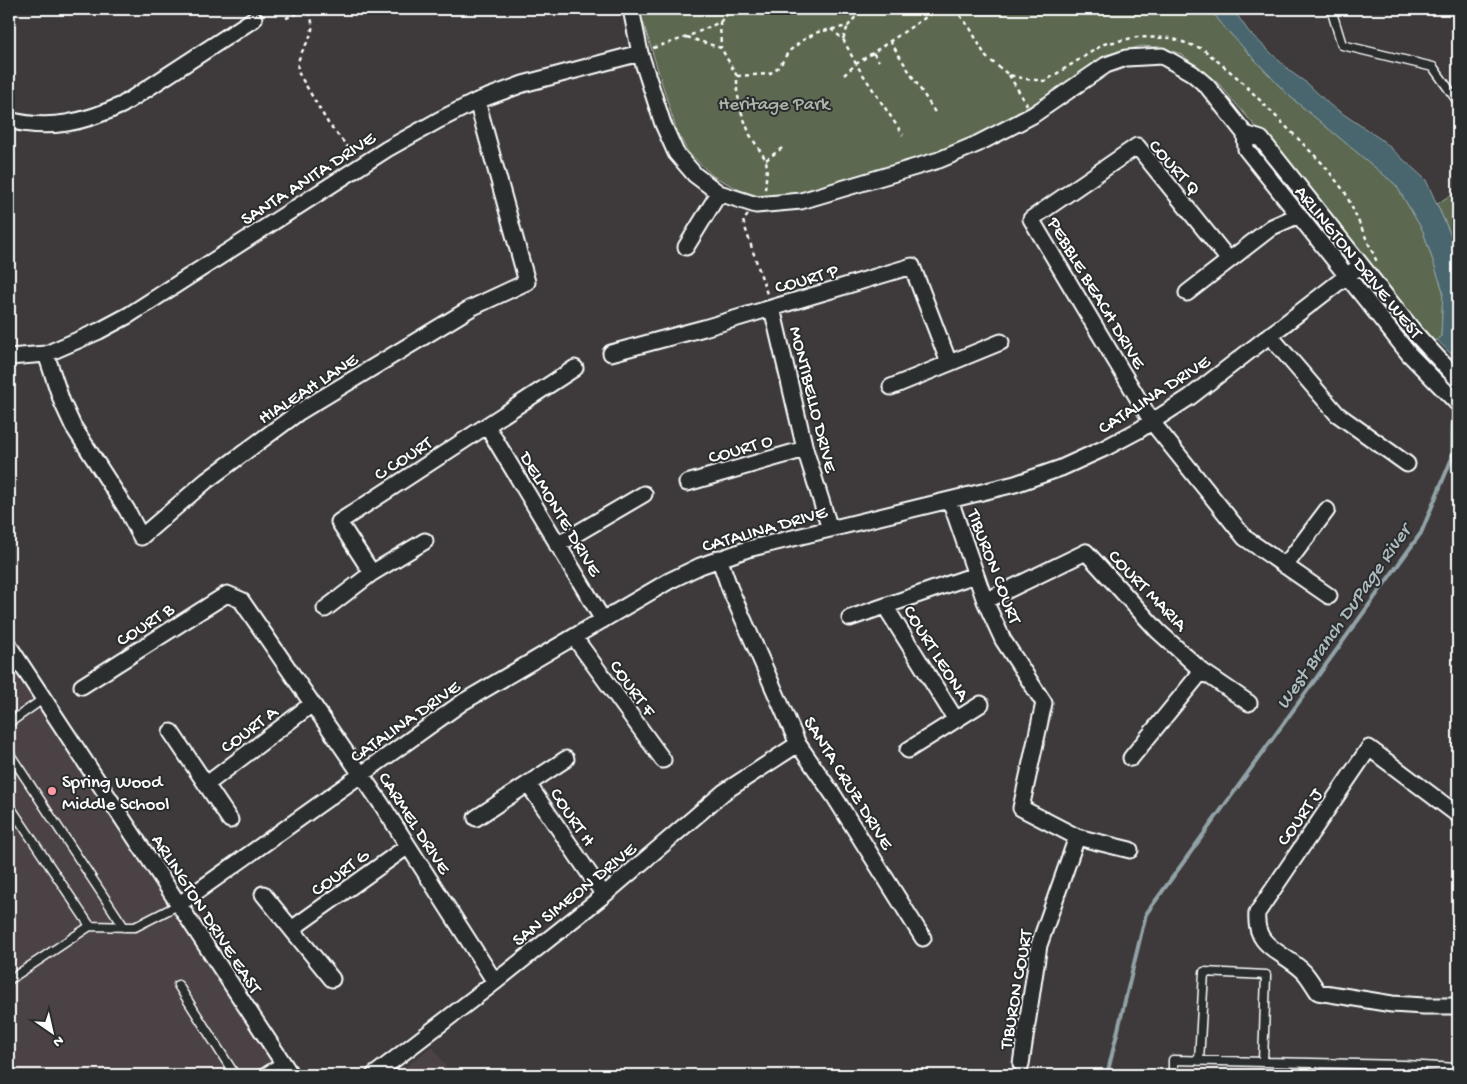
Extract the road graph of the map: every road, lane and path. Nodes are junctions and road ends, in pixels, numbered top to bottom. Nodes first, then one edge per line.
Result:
1 (310, 9) edge
2 (631, 9) edge
3 (732, 9) edge
4 (862, 9) edge
5 (938, 9) edge
6 (956, 9) edge
7 (1331, 9) edge
8 (302, 10) edge
9 (308, 12) junction
10 (286, 18) dead end
11 (254, 19) dead end
12 (720, 22) junction
13 (848, 26) junction
14 (831, 29) junction
15 (687, 37) junction
16 (844, 39) junction
17 (890, 41) junction
18 (721, 48) junction
19 (640, 53) junction
20 (873, 53) junction
21 (879, 61) dead end
22 (856, 64) junction
23 (844, 75) dead end
24 (1009, 75) junction
25 (737, 76) junction
26 (477, 101) junction
27 (1458, 102) edge
28 (936, 114) dead end
29 (1033, 115) junction
30 (9, 120) edge
31 (1245, 134) junction
32 (903, 135) dead end
33 (782, 148) dead end
34 (766, 160) junction
35 (362, 165) junction
36 (719, 193) junction
37 (756, 205) junction
38 (1299, 215) junction
39 (1031, 219) joint
40 (686, 247) dead end
41 (1229, 260) junction
42 (1378, 263) dead end
43 (1361, 265) junction
44 (1348, 276) junction
45 (1188, 293) dead end
46 (772, 308) junction
47 (1270, 336) junction
48 (1001, 342) dead end
49 (611, 353) dead end
50 (46, 354) junction
51 (9, 356) edge
52 (949, 364) junction
53 (575, 368) dead end
54 (1458, 380) edge
55 (891, 388) dead end
56 (1458, 404) edge
57 (1152, 422) junction
58 (487, 426) junction
59 (805, 450) junction
60 (1407, 464) dead end
61 (687, 483) dead end
62 (644, 494) dead end
63 (950, 500) junction
64 (1327, 510) dead end
65 (830, 529) junction
66 (425, 541) dead end
67 (557, 545) junction
68 (719, 558) junction
69 (1285, 566) junction
70 (372, 573) junction
71 (975, 575) junction
72 (227, 594) joint
73 (1330, 596) dead end
74 (985, 601) junction
75 (885, 606) junction
76 (325, 609) dead end
77 (850, 618) dead end
78 (602, 620) junction
79 (574, 637) junction
80 (9, 646) edge
81 (1202, 671) junction
82 (82, 686) dead end
83 (43, 699) junction
84 (1249, 703) dead end
85 (312, 704) junction
86 (981, 704) dead end
87 (956, 720) junction
88 (9, 723) edge
89 (171, 732) dead end
90 (798, 744) junction
91 (908, 750) dead end
92 (9, 753) edge
93 (1131, 758) dead end
94 (566, 759) dead end
95 (663, 760) dead end
96 (360, 774) junction
97 (207, 784) junction
98 (528, 784) junction
99 (9, 805) edge
100 (1458, 815) edge
101 (476, 818) dead end
102 (230, 820) dead end
103 (1077, 837) junction
104 (408, 846) junction
105 (1130, 850) dead end
106 (263, 894) dead end
107 (604, 895) junction
108 (178, 905) junction
109 (90, 926) junction
110 (124, 927) junction
111 (293, 928) junction
112 (924, 938) dead end
113 (332, 979) dead end
114 (9, 980) edge
115 (495, 982) junction
116 (178, 985) dead end
117 (1458, 1006) edge
118 (282, 1061) junction
119 (1199, 1061) junction
120 (1263, 1062) junction
121 (1021, 1064) dead end
122 (1458, 1068) edge
123 (236, 1075) edge
124 (260, 1075) edge
125 (291, 1075) edge
126 (374, 1075) edge
127 (1173, 1075) edge

1 - 9 path
2 - 19 street, ARLINGTON DRIVE WEST
3 - 12 path
4 - 13 path
5 - 17 path
6 - 24 path
7 - 27 lane
8 - 9 path
8 - 10 path
9 - 35 path
11 - 30 street
12 - 15 path
12 - 18 path
13 - 14 path
13 - 16 path
14 - 16 path
14 - 25 path
15 - 18 path
15 - 19 path
16 - 22 path
17 - 20 path
17 - 28 path
18 - 25 path
19 - 26 street, SANTA ANITA DRIVE
19 - 36 street, ARLINGTON DRIVE WEST
20 - 21 path
20 - 22 path
22 - 23 path
22 - 32 path
24 - 29 path
24 - 42 path
25 - 34 path
26 - 35 street, SANTA ANITA DRIVE
26 - 50 street, HIALEAH LANE
29 - 31 street, ARLINGTON DRIVE WEST
29 - 37 street, ARLINGTON DRIVE WEST
31 - 38 street, ARLINGTON DRIVE WEST
31 - 43 street, ARLINGTON DRIVE WEST
33 - 34 path
34 - 37 path
35 - 50 street, SANTA ANITA DRIVE
36 - 37 street, ARLINGTON DRIVE WEST
36 - 40 street
37 - 46 path
38 - 41 street
38 - 44 street, ARLINGTON DRIVE WEST
39 - 41 street, COURT Q
39 - 57 street, PEBBLE BEACH DRIVE
41 - 45 street
43 - 44 street, CATALINA DRIVE
43 - 54 street, ARLINGTON DRIVE WEST
44 - 47 street, CATALINA DRIVE
44 - 56 street, ARLINGTON DRIVE WEST
46 - 49 street, COURT P
46 - 52 street, COURT P
46 - 59 street, MONTIBELLO DRIVE
47 - 57 street, CATALINA DRIVE
47 - 60 street
48 - 52 street
50 - 51 street, SANTA ANITA DRIVE
52 - 55 street
53 - 58 street, C COURT
57 - 63 street, CATALINA DRIVE
57 - 69 street, PEBBLE BEACH DRIVE
58 - 67 street, DELMONTE DRIVE
58 - 70 street, C COURT
59 - 61 street, COURT O
59 - 65 street, MONTIBELLO DRIVE
62 - 67 street
63 - 65 street, CATALINA DRIVE
63 - 71 street, TIBURON COURT
64 - 69 street
65 - 68 street, CATALINA DRIVE
66 - 70 street
67 - 78 street, DELMONTE DRIVE
68 - 78 street, CATALINA DRIVE
68 - 90 street, SANTA CRUZ DRIVE
69 - 73 street, PEBBLE BEACH DRIVE
70 - 76 street
71 - 74 street, TIBURON COURT
71 - 75 street, COURT LEONA
72 - 82 street, COURT B
72 - 85 street, CARMEL DRIVE
74 - 81 street, COURT MARIA
74 - 103 street, TIBURON COURT
75 - 77 street, COURT LEONA
75 - 87 street, COURT LEONA
78 - 79 street, CATALINA DRIVE
79 - 95 street, COURT F
79 - 96 street, CATALINA DRIVE
80 - 83 street, ARLINGTON DRIVE EAST
81 - 84 street, COURT MARIA
81 - 93 street
83 - 88 lane
83 - 108 street, ARLINGTON DRIVE EAST
85 - 96 street, CARMEL DRIVE
85 - 97 street, COURT A
86 - 87 street, COURT LEONA
87 - 91 street, COURT LEONA
89 - 97 street
90 - 107 street, SAN SIMEON DRIVE
90 - 112 street, SANTA CRUZ DRIVE
92 - 110 lane
94 - 98 street, COURT H
96 - 104 street, CARMEL DRIVE
96 - 108 street, CATALINA DRIVE
97 - 102 street
98 - 101 street, COURT H
98 - 107 street, COURT H
99 - 109 lane
100 - 117 street, COURT J
103 - 105 street, TIBURON COURT
103 - 121 street, TIBURON COURT
104 - 111 street, COURT G
104 - 115 street, CARMEL DRIVE
106 - 111 street
107 - 115 street, SAN SIMEON DRIVE
108 - 110 lane
108 - 118 street, ARLINGTON DRIVE EAST
109 - 110 lane
109 - 114 lane
111 - 113 street
115 - 126 street, SAN SIMEON DRIVE
116 - 123 lane
118 - 124 lane
118 - 125 street, ARLINGTON DRIVE EAST
119 - 120 lane
119 - 120 lane
119 - 127 lane
120 - 122 lane

